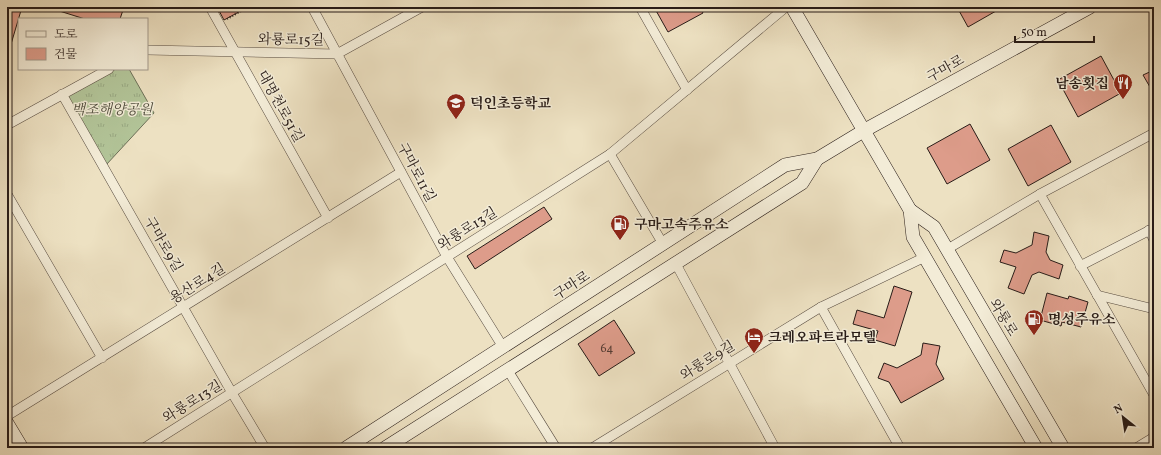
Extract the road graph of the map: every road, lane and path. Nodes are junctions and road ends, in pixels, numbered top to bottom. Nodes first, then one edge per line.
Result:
1 (210, 7) edge
2 (248, 7) edge
3 (312, 7) edge
4 (422, 7) edge
5 (640, 7) edge
6 (1090, 7) edge
7 (794, 8) edge
8 (219, 23) junction
9 (148, 50) edge
10 (235, 52) junction
11 (337, 54) junction
12 (107, 70) edge
13 (687, 90) junction
14 (62, 94) junction
15 (7, 125) edge
16 (865, 130) junction
17 (1154, 133) edge
18 (610, 154) junction
19 (817, 160) junction
20 (402, 172) junction
21 (7, 194) edge
22 (1040, 194) junction
23 (910, 210) junction
24 (328, 218) junction
25 (1151, 229) edge
26 (1154, 240) edge
27 (663, 244) junction
28 (946, 250) junction
29 (447, 257) junction
30 (925, 258) junction
31 (676, 264) junction
32 (1080, 266) junction
33 (1097, 295) junction
34 (821, 307) junction
35 (184, 308) junction
36 (1154, 309) edge
37 (503, 347) junction
38 (102, 358) junction
39 (728, 363) junction
40 (507, 369) junction
41 (232, 393) junction
42 (1154, 396) edge
43 (7, 416) edge
44 (7, 423) edge
45 (1154, 437) edge
46 (22, 448) edge
47 (144, 448) edge
48 (265, 448) edge
49 (346, 448) edge
50 (385, 448) edge
51 (556, 448) edge
52 (592, 448) edge
53 (775, 448) edge
54 (900, 448) edge
55 (1036, 448) edge
56 (1063, 448) edge
57 (1136, 448) edge

1 - 8 street, 대명천로51길
2 - 8 path
3 - 11 street, 구마로11길
4 - 11 street, 와룡로15길
5 - 13 street
6 - 16 main road, 구마로
7 - 13 street, 와룡로13길
7 - 16 main road, 와룡로
8 - 10 street, 대명천로51길
9 - 10 street, 와룡로15길
10 - 11 street, 와룡로15길
10 - 24 street, 대명천로51길
11 - 20 street, 구마로11길
12 - 14 street
13 - 18 street, 와룡로13길
14 - 15 street
14 - 35 street, 구마로9길
16 - 19 main road, 구마로
16 - 23 main road, 와룡로
17 - 22 street
18 - 27 street
18 - 29 street, 와룡로13길
19 - 27 main road, 구마로
19 - 31 main road, 구마로
20 - 24 street, 용산로4길
20 - 29 street, 구마로11길
21 - 38 street
22 - 28 street
22 - 32 street
23 - 28 main road, 와룡로
23 - 30 main road, 와룡로
24 - 35 street, 용산로4길
25 - 26 street
25 - 32 street
27 - 37 main road, 구마로
28 - 56 main road, 와룡로
29 - 37 street, 구마로11길
29 - 41 street, 와룡로13길
30 - 34 street, 와룡로9길
30 - 55 main road, 와룡로
31 - 39 street
31 - 40 main road, 구마로
32 - 33 street
33 - 36 street
33 - 42 street
34 - 39 street, 와룡로9길
34 - 54 street
35 - 38 street, 용산로4길
35 - 41 street, 구마로9길
37 - 49 main road, 구마로
38 - 43 street, 용산로4길
39 - 52 street, 와룡로9길
39 - 53 street
40 - 50 main road, 구마로
40 - 51 street
41 - 47 street, 와룡로13길
41 - 48 street, 구마로9길
44 - 46 main road
45 - 57 street

